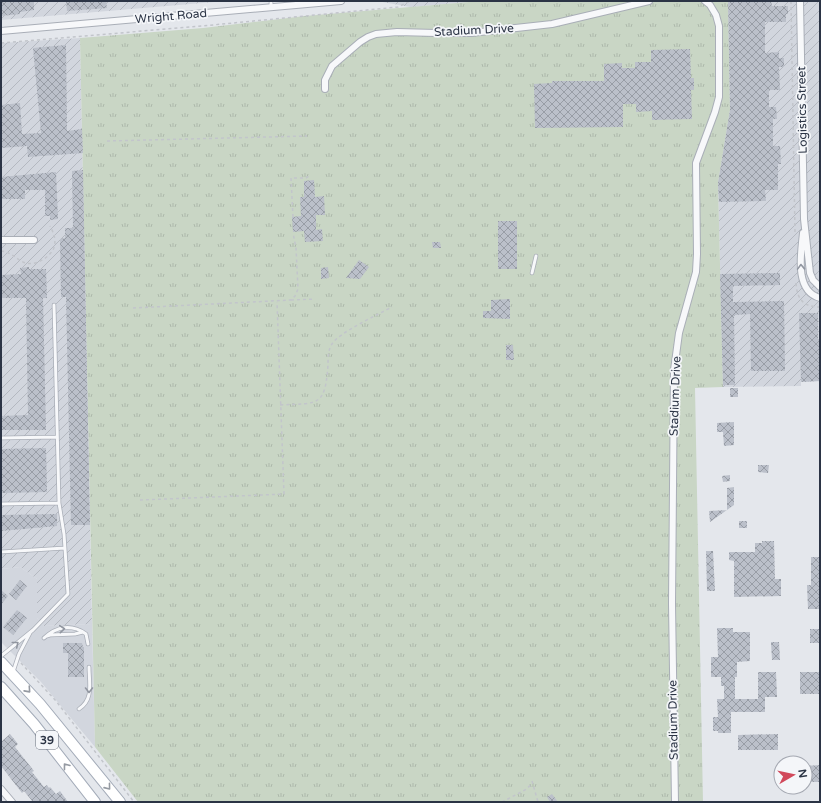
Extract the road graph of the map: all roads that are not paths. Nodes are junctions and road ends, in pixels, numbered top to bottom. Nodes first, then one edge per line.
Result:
1 (341, 1) edge
2 (649, 1) edge
3 (705, 1) edge
4 (800, 1) edge
5 (271, 4) edge
6 (1, 31) edge
7 (325, 89) dead end
8 (804, 219) junction
9 (1, 240) edge
10 (34, 240) dead end
11 (536, 256) dead end
12 (532, 273) dead end
13 (820, 288) edge
14 (820, 298) edge
15 (54, 304) dead end
16 (57, 437) junction
17 (1, 438) edge
18 (59, 503) junction
19 (1, 504) edge
20 (65, 548) junction
21 (1, 552) edge
22 (31, 632) junction
23 (44, 638) dead end
24 (88, 644) dead end
25 (1, 656) edge
26 (1, 662) edge
27 (89, 667) dead end
28 (13, 674) junction
29 (1, 687) edge
30 (79, 709) dead end
31 (1, 789) edge
32 (12, 802) edge
33 (95, 802) edge
34 (120, 802) edge
35 (675, 802) edge

1 - 5 street, Wright Road
2 - 7 street, Stadium Drive
3 - 35 street, Stadium Drive
4 - 8 street, Logistics Street
5 - 6 street, Wright Road
8 - 13 street, Logistics Street
14 -> 8 street, Logistics Street
9 - 10 street
11 - 12 lane
15 - 16 lane
16 - 17 lane
16 - 18 lane
18 - 19 lane
18 - 20 lane
20 - 21 lane
20 - 22 lane
25 -> 22 lane
22 - 28 lane
23 -> 24 lane
26 - 28 main road, 39
27 -> 30 lane
28 -> 34 main road, 39
33 -> 29 main road, 39
31 - 32 street

